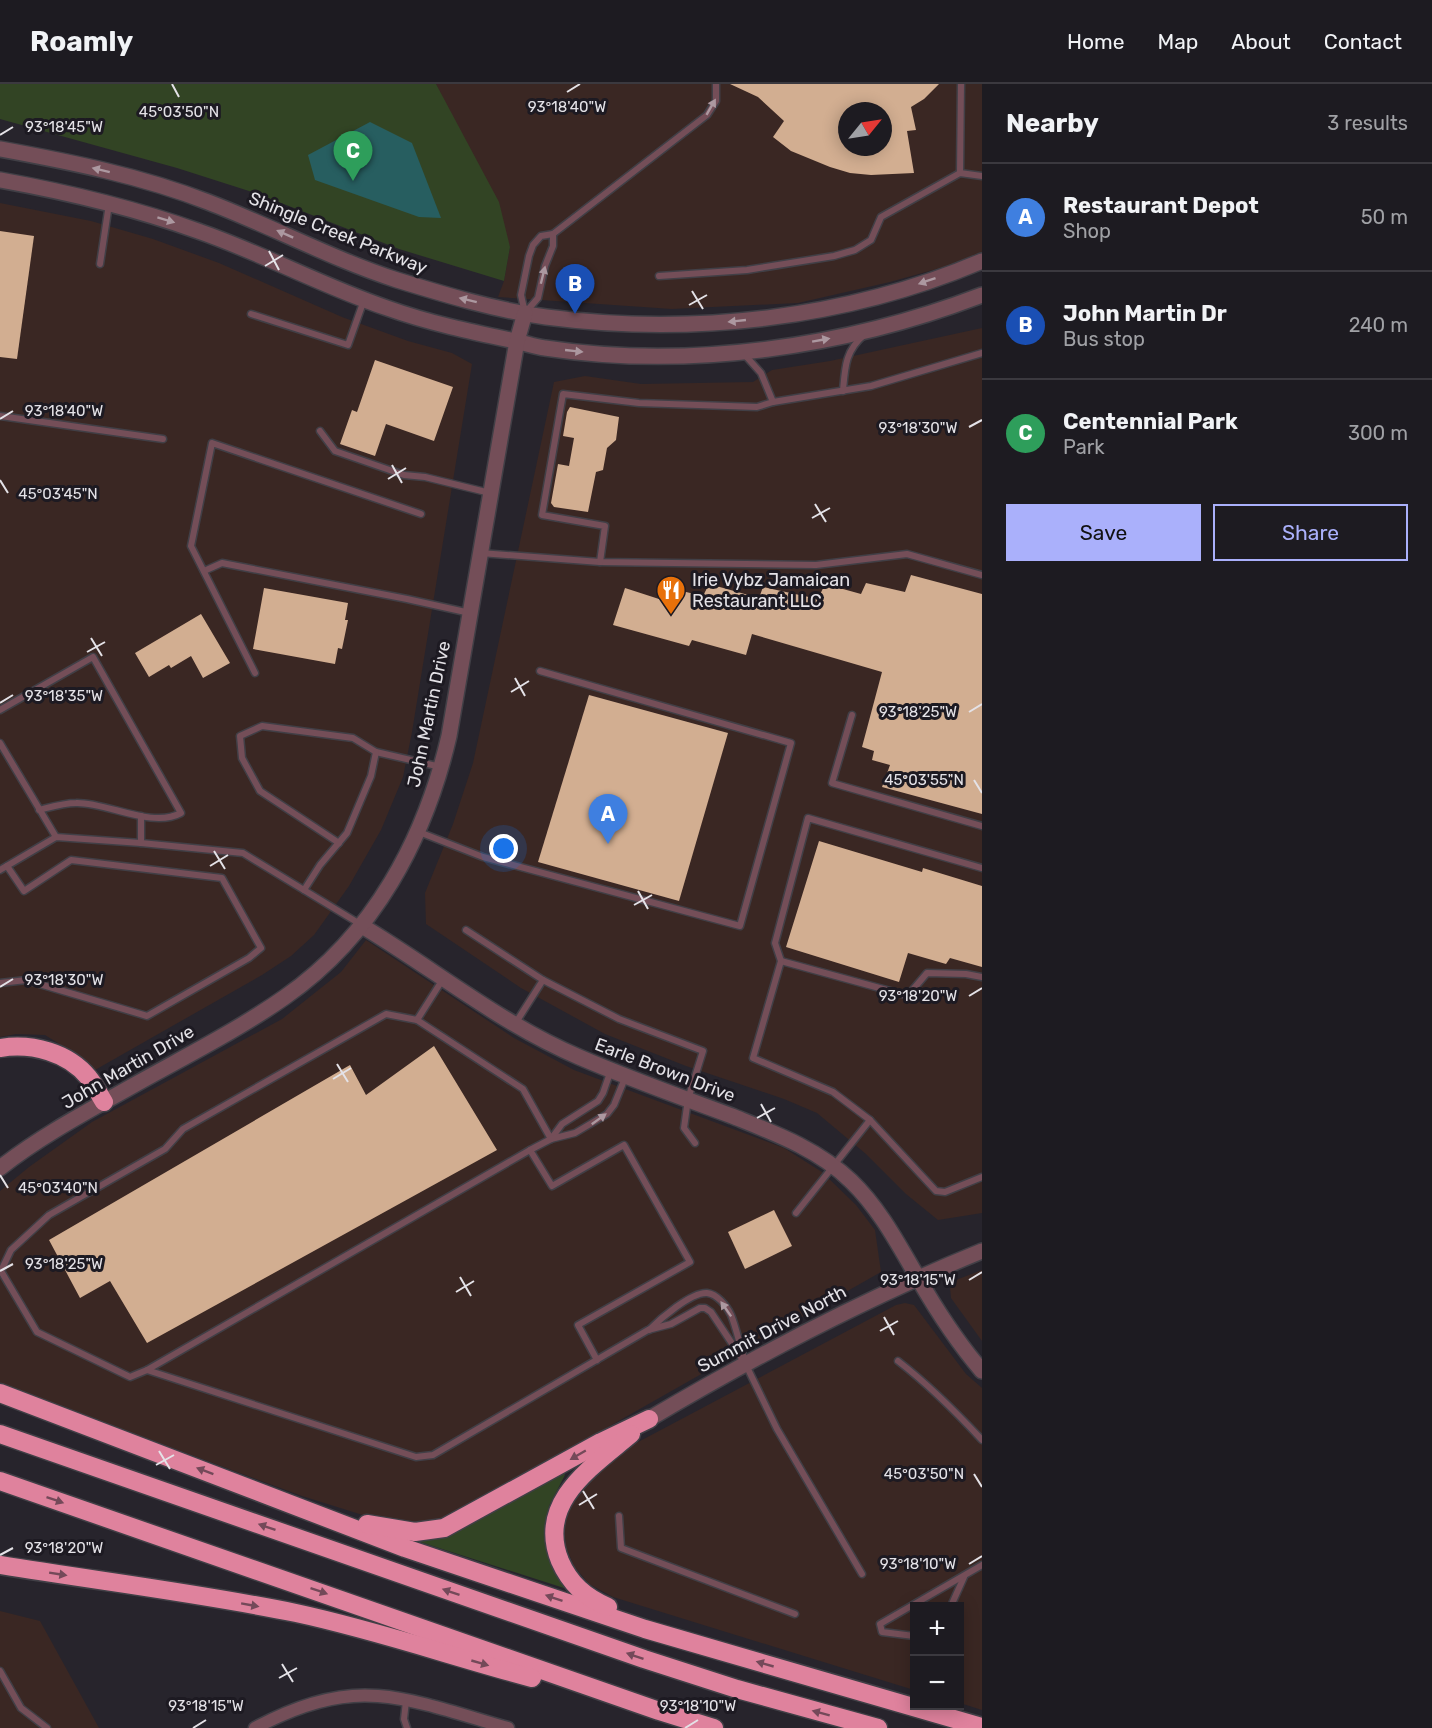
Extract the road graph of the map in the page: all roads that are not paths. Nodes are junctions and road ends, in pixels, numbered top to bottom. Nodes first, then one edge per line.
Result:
1 (716, 84) edge
2 (961, 84) edge
3 (0, 150) edge
4 (960, 173) junction
5 (982, 176) edge
6 (0, 180) edge
7 (110, 204) junction
8 (554, 234) junction
9 (982, 261) edge
10 (100, 264) dead end
11 (659, 276) dead end
12 (982, 295) edge
13 (364, 300) junction
14 (525, 313) junction
15 (250, 314) dead end
16 (870, 330) junction
17 (517, 341) junction
18 (742, 351) junction
19 (982, 353) edge
20 (843, 391) junction
21 (773, 402) junction
22 (0, 416) edge
23 (320, 431) dead end
24 (163, 438) dead end
25 (490, 493) junction
26 (421, 514) dead end
27 (479, 553) junction
28 (600, 562) junction
29 (204, 572) junction
30 (982, 575) edge
31 (470, 613) junction
32 (540, 671) dead end
33 (255, 673) dead end
34 (0, 710) edge
35 (852, 715) dead end
36 (0, 742) edge
37 (376, 752) junction
38 (441, 767) junction
39 (39, 810) junction
40 (141, 816) junction
41 (982, 826) edge
42 (418, 832) junction
43 (56, 837) junction
44 (141, 843) junction
45 (339, 843) junction
46 (7, 866) junction
47 (982, 868) edge
48 (0, 870) edge
49 (304, 890) junction
50 (362, 926) junction
51 (466, 930) dead end
52 (781, 961) junction
53 (982, 977) edge
54 (443, 978) junction
55 (543, 980) junction
56 (0, 983) edge
57 (417, 1020) junction
58 (515, 1024) junction
59 (0, 1048) edge
60 (611, 1069) junction
61 (626, 1075) junction
62 (688, 1099) junction
63 (104, 1102) junction
64 (870, 1120) junction
65 (551, 1139) junction
66 (695, 1143) dead end
67 (530, 1150) junction
68 (832, 1165) junction
69 (0, 1168) edge
70 (982, 1177) edge
71 (796, 1213) dead end
72 (982, 1251) edge
73 (917, 1277) junction
74 (648, 1330) junction
75 (597, 1360) junction
76 (898, 1361) dead end
77 (745, 1363) junction
78 (147, 1370) junction
79 (982, 1371) edge
80 (0, 1393) edge
81 (0, 1405) edge
82 (649, 1419) junction
83 (0, 1434) edge
84 (117, 1438) junction
85 (982, 1440) edge
86 (0, 1481) edge
87 (319, 1515) junction
88 (619, 1516) dead end
89 (0, 1565) edge
90 (982, 1565) edge
91 (862, 1574) dead end
92 (964, 1577) junction
93 (919, 1602) edge
94 (953, 1602) edge
95 (910, 1607) edge
96 (795, 1614) dead end
97 (910, 1635) edge
98 (690, 1642) junction
99 (0, 1671) edge
100 (406, 1700) junction
101 (659, 1711) junction
102 (257, 1727) edge
103 (982, 1727) edge
104 (47, 1728) edge
105 (407, 1728) edge
106 (508, 1728) edge
107 (714, 1728) edge
108 (878, 1728) edge

8 -> 1 lane
2 - 4 lane
14 -> 3 street, Shingle Creek Parkway
4 - 5 lane
4 - 11 lane
6 - 7 street
7 - 10 lane
7 -> 13 street
14 -> 8 lane
8 - 14 lane
9 -> 14 street, Shingle Creek Parkway
12 - 16 street
13 - 15 lane
13 - 17 street
14 - 17 street, John Martin Drive
18 -> 16 street
16 - 20 lane
17 -> 18 street
17 - 25 street, John Martin Drive
18 - 21 lane
19 - 20 lane
20 - 21 lane
21 - 28 lane
22 - 24 lane
23 - 25 lane
25 - 27 street, John Martin Drive
26 - 29 lane
27 - 28 lane
27 - 31 street, John Martin Drive
28 - 30 lane
29 - 31 lane
29 - 33 lane
31 - 38 street, John Martin Drive
32 - 42 lane
34 - 40 lane
35 - 41 lane
36 - 39 lane
37 - 38 lane
37 - 45 lane
37 - 45 lane
38 - 42 street, John Martin Drive
39 - 40 lane
39 - 43 lane
40 - 44 lane
42 - 50 street, John Martin Drive
43 - 44 lane
43 - 46 lane
44 - 49 lane
45 - 49 lane
46 - 48 lane
46 - 56 lane
47 - 52 lane
49 - 50 lane
50 - 54 street, Earle Brown Drive
50 - 63 street, John Martin Drive
51 - 55 lane
52 - 53 lane
52 - 64 lane
54 - 57 lane
54 - 58 street, Earle Brown Drive
55 - 58 lane
55 - 62 lane
57 - 65 lane
57 - 78 lane
58 - 60 street, Earle Brown Drive
59 - 63 highway
60 - 61 street, Earle Brown Drive
60 - 65 lane
61 - 62 street, Earle Brown Drive
65 -> 61 lane
62 - 66 lane
62 - 68 street, Earle Brown Drive
63 - 69 street, John Martin Drive
64 - 68 lane
64 - 70 lane
65 - 67 lane
67 - 75 lane
67 - 78 lane
68 - 71 lane
68 - 73 street, Earle Brown Drive
72 - 73 street, Summit Drive North
73 - 77 street, Summit Drive North
73 - 79 street, Earle Brown Drive
74 - 75 lane
74 - 77 lane
77 -> 74 lane
75 - 78 lane
76 - 85 lane
77 - 82 street, Summit Drive North
77 - 91 lane
80 - 84 highway
81 - 84 highway
82 -> 87 highway
82 - 98 highway
108 -> 83 highway
87 -> 84 highway
86 -> 101 highway
98 -> 87 highway
88 - 96 lane
89 -> 101 highway
90 - 92 lane
92 - 93 lane
92 - 94 lane
95 - 97 lane
103 -> 98 highway
99 - 104 lane
100 - 102 street
100 - 105 lane
100 - 106 street
101 - 107 highway

